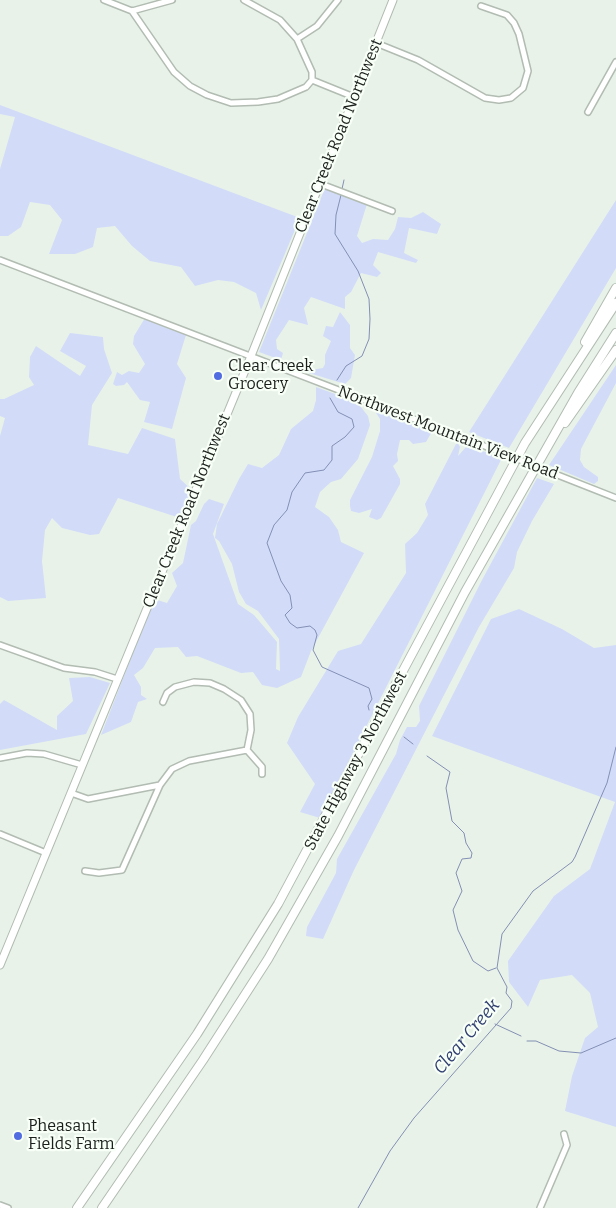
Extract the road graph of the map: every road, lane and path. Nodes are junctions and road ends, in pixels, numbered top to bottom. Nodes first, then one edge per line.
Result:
1 (172, 0) edge
2 (244, 0) edge
3 (338, 0) edge
4 (393, 0) edge
5 (108, 1) edge
6 (481, 6) dead end
7 (132, 11) junction
8 (297, 39) junction
9 (376, 43) junction
10 (616, 62) edge
11 (312, 80) junction
12 (354, 97) junction
13 (588, 112) dead end
14 (320, 184) junction
15 (392, 211) dead end
16 (0, 260) edge
17 (616, 288) edge
18 (616, 303) edge
19 (616, 333) edge
20 (616, 350) edge
21 (251, 356) junction
22 (546, 408) junction
23 (538, 461) junction
24 (616, 498) edge
25 (0, 646) edge
26 (117, 679) junction
27 (163, 702) dead end
28 (247, 750) junction
29 (0, 758) edge
30 (82, 765) junction
31 (262, 774) dead end
32 (160, 785) junction
33 (70, 793) junction
34 (0, 834) edge
35 (46, 854) junction
36 (85, 871) dead end
37 (0, 965) edge
38 (564, 1134) dead end
39 (0, 1205) edge
40 (8, 1208) edge
41 (77, 1208) edge
42 (102, 1208) edge
43 (540, 1208) edge

1 - 7 street
2 - 8 street
3 - 8 street
4 - 9 main road, Clear Creek Road Northwest
5 - 7 street
6 - 9 street
7 - 11 street
8 - 11 street
9 - 12 main road, Clear Creek Road Northwest
10 - 13 street
11 - 12 street
12 - 14 main road, Clear Creek Road Northwest
14 - 15 street
14 - 21 main road, Clear Creek Road Northwest
16 - 21 street, Northwest Mountain View Road
17 - 22 highway
18 - 22 highway, State Highway 3 Northwest
19 - 23 highway, State Highway 3 Northwest
20 - 23 highway
21 - 24 street, Northwest Mountain View Road, bridge
21 - 26 main road, Clear Creek Road Northwest
22 - 41 highway, State Highway 3 Northwest
23 - 42 highway, State Highway 3 Northwest
25 - 26 street
26 - 30 main road, Clear Creek Road Northwest
27 - 28 street
28 - 31 street
28 - 32 street
29 - 30 street
30 - 33 main road, Clear Creek Road Northwest
32 - 33 street
32 - 36 street
33 - 35 main road, Clear Creek Road Northwest
34 - 35 street
35 - 37 main road, Clear Creek Road Northwest
38 - 43 street
39 - 40 street

